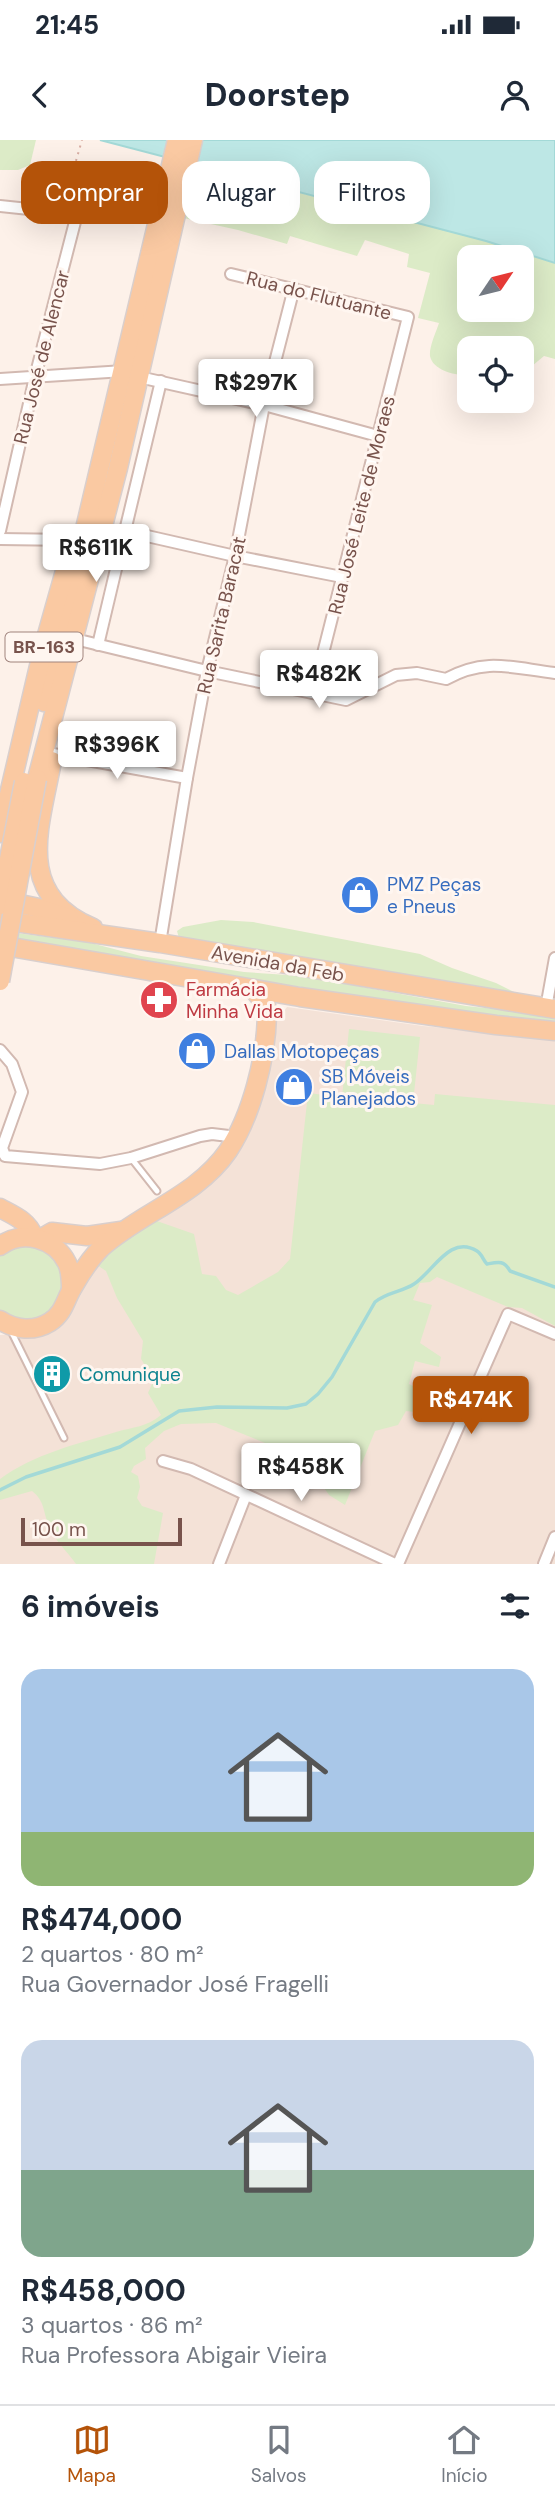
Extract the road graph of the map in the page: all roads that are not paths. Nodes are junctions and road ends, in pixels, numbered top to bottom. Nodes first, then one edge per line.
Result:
1 (177, 140) edge
2 (193, 140) edge
3 (0, 206) edge
4 (21, 208) edge
5 (168, 212) joint
6 (73, 224) edge
7 (165, 224) edge
8 (231, 274) dead end
9 (294, 288) junction
10 (408, 317) joint
11 (131, 374) junction
12 (35, 377) junction
13 (0, 379) edge
14 (162, 381) junction
15 (264, 405) junction
16 (378, 436) junction
17 (109, 467) junction
18 (0, 531) edge
19 (125, 531) junction
20 (0, 539) edge
21 (73, 540) junction
22 (235, 556) junction
23 (342, 577) junction
24 (91, 643) junction
25 (208, 671) junction
26 (555, 673) edge
27 (313, 693) junction
28 (53, 754) junction
29 (31, 777) junction
30 (187, 778) junction
31 (0, 833) edge
32 (36, 858) junction
33 (0, 877) edge
34 (0, 903) edge
35 (0, 919) edge
36 (85, 924) junction
37 (112, 936) junction
38 (160, 943) junction
39 (0, 944) edge
40 (555, 958) edge
41 (0, 981) edge
42 (253, 989) junction
43 (300, 998) junction
44 (551, 1009) edge
45 (267, 1026) junction
46 (555, 1031) edge
47 (0, 1050) edge
48 (237, 1137) junction
49 (131, 1158) junction
50 (156, 1191) dead end
51 (0, 1208) edge
52 (127, 1230) junction
53 (37, 1238) junction
54 (0, 1245) edge
55 (71, 1290) junction
56 (4, 1323) edge
57 (555, 1334) edge
58 (64, 1438) dead end
59 (163, 1461) dead end
60 (246, 1495) junction
61 (555, 1536) edge
62 (219, 1564) edge
63 (396, 1564) edge
64 (544, 1564) edge

1 - 5 main road, BR-163
2 - 5 main road, BR-163
3 - 4 street
6 - 12 street, Rua José de Alencar
7 - 11 main road, BR-163
8 - 9 street, Rua do Flutuante
9 - 10 street, Rua do Flutuante
9 - 15 street, Rua Sarita Baracat
10 - 16 street, Rua José Leite de Moraes
11 - 12 street
11 - 14 street
11 - 17 main road, BR-163
12 - 13 street
12 - 18 street, Rua José de Alencar
14 - 15 street
14 - 19 street
15 - 16 street
15 - 22 street, Rua Sarita Baracat
16 - 23 street, Rua José Leite de Moraes
17 - 21 main road, BR-163
17 - 24 main road
17 - 29 main road, BR-163
19 - 22 street
19 - 24 street
20 - 21 street
21 - 31 main road, BR-163
22 - 23 street
22 - 25 street, Rua Sarita Baracat
23 - 27 street, Rua José Leite de Moraes
24 - 25 street
24 - 28 main road
25 - 27 street
25 - 30 street, Rua Sarita Baracat
26 - 27 street
28 - 30 street
28 - 32 main road
29 - 34 main road, BR-163, bridge
29 - 41 main road, BR-163, bridge
30 - 38 street, Rua Sarita Baracat
32 - 33 main road
32 - 36 main road
34 - 36 main road
35 - 37 main road, Avenida da Feb
36 - 37 main road
37 - 38 main road, Avenida da Feb
38 - 44 main road, Avenida da Feb
39 - 42 main road, Avenida da Feb
40 - 44 street
42 - 43 main road, Avenida da Feb
42 - 45 main road
43 - 45 main road
43 - 46 main road, Avenida da Feb
45 - 48 main road
47 - 49 street
48 - 49 street
48 - 52 main road
49 - 50 lane
51 - 53 main road
52 - 53 main road
52 - 55 main road
53 - 54 main road
53 - 55 main road
55 - 56 main road
56 - 58 lane
57 - 63 street
59 - 60 street
60 - 62 street
60 - 63 street
61 - 64 street

